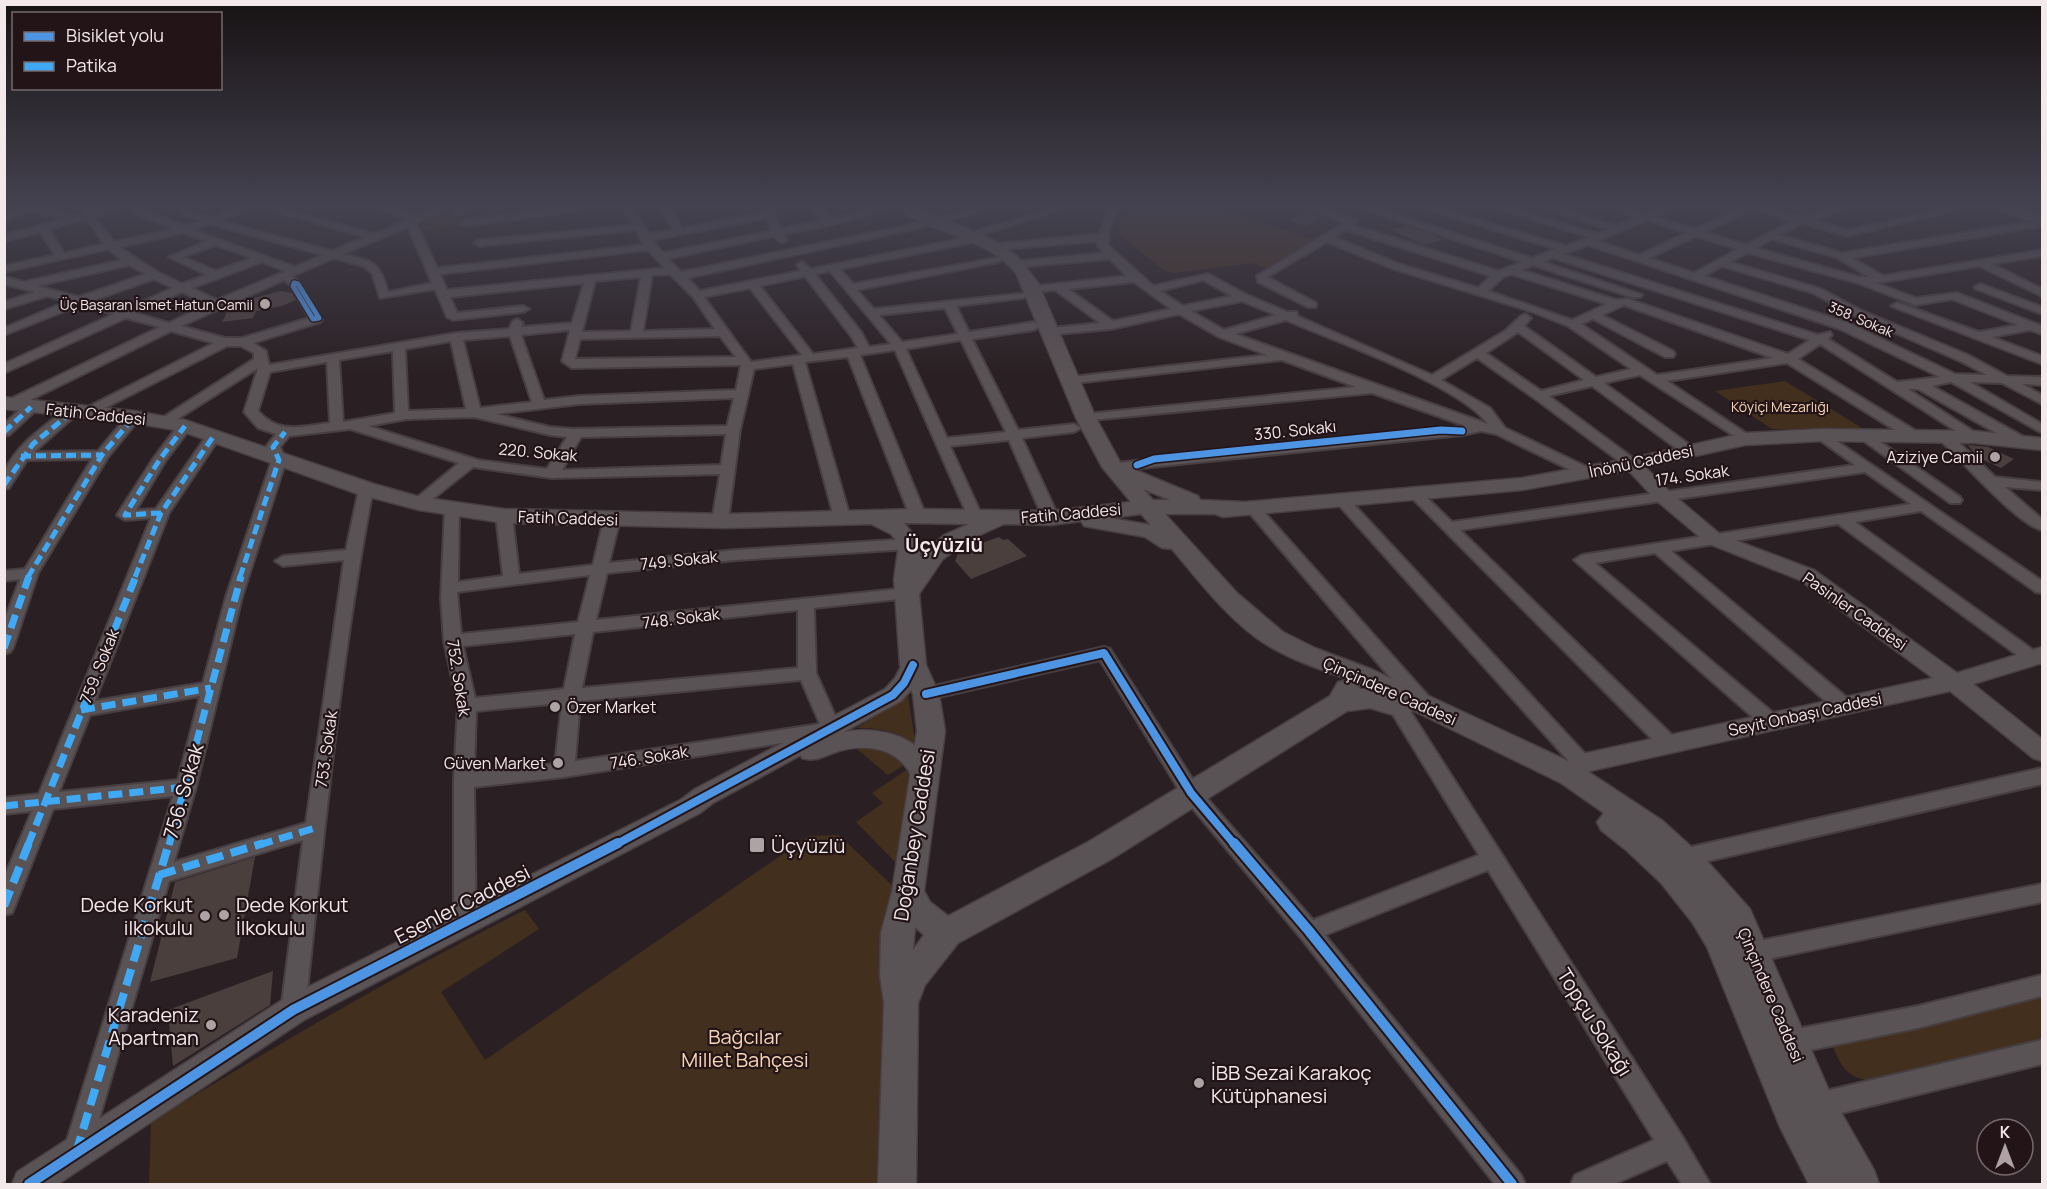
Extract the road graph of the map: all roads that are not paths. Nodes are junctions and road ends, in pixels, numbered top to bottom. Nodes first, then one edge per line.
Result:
1 (44, 263) edge
2 (120, 263) edge
3 (135, 263) edge
4 (191, 263) edge
5 (248, 263) edge
6 (270, 263) edge
7 (314, 263) edge
8 (365, 263) edge
9 (431, 263) edge
10 (491, 263) edge
11 (667, 263) edge
12 (738, 263) edge
13 (756, 263) edge
14 (801, 263) edge
15 (853, 263) edge
16 (952, 263) edge
17 (1005, 263) edge
18 (1024, 263) edge
19 (1121, 263) edge
20 (1284, 263) edge
21 (1389, 263) edge
22 (1465, 263) edge
23 (1525, 263) edge
24 (1544, 263) edge
25 (1581, 263) edge
26 (1657, 263) edge
27 (1721, 263) edge
28 (1724, 263) edge
29 (1799, 263) edge
30 (1855, 263) edge
31 (1972, 263) edge
32 (1984, 263) edge
33 (1018, 264) joint
34 (480, 265) joint
35 (833, 268) junction
36 (1510, 270) junction
37 (434, 272) junction
38 (809, 272) junction
39 (291, 273) junction
40 (647, 273) junction
41 (676, 273) junction
42 (216, 275) junction
43 (1499, 275) junction
44 (155, 276) junction
45 (1696, 276) junction
46 (5, 278) edge
47 (1138, 278) junction
48 (1879, 278) junction
49 (590, 279) junction
50 (1859, 280) junction
51 (767, 281) junction
52 (2043, 281) edge
53 (2020, 282) junction
54 (753, 284) junction
55 (531, 285) junction
56 (20, 286) junction
57 (1057, 286) junction
58 (1650, 286) junction
59 (1980, 287) dead end
60 (181, 288) junction
61 (850, 288) junction
62 (440, 290) junction
63 (1150, 290) junction
64 (1028, 292) junction
65 (44, 293) junction
66 (1479, 293) junction
67 (2043, 293) edge
68 (1636, 294) junction
69 (698, 295) junction
70 (1243, 297) junction
71 (1870, 297) dead end
72 (79, 301) junction
73 (1621, 303) junction
74 (217, 304) junction
75 (949, 304) junction
76 (4, 306) edge
77 (523, 309) junction
78 (1534, 309) junction
79 (1180, 310) junction
80 (2043, 311) edge
81 (1856, 312) junction
82 (869, 313) junction
83 (123, 314) junction
84 (1594, 315) junction
85 (1290, 316) junction
86 (1572, 324) junction
87 (1111, 325) junction
88 (1517, 326) junction
89 (1844, 326) junction
90 (2039, 326) edge
91 (172, 327) junction
92 (1040, 330) junction
93 (514, 331) junction
94 (574, 331) junction
95 (4, 332) edge
96 (723, 332) junction
97 (636, 334) junction
98 (1223, 334) junction
99 (965, 336) junction
100 (1978, 336) junction
101 (456, 337) junction
102 (1820, 339) junction
103 (225, 342) junction
104 (243, 342) junction
105 (899, 346) junction
106 (399, 347) junction
107 (859, 352) junction
108 (1477, 353) junction
109 (1669, 354) dead end
110 (333, 357) junction
111 (1283, 357) junction
112 (804, 359) junction
113 (1789, 359) junction
114 (2043, 360) edge
115 (746, 364) junction
116 (262, 365) junction
117 (4, 369) edge
118 (1643, 370) junction
119 (1953, 378) junction
120 (1656, 379) junction
121 (1432, 380) junction
122 (2007, 380) junction
123 (1071, 381) junction
124 (1593, 381) junction
125 (2043, 381) edge
126 (1921, 384) junction
127 (1894, 386) junction
128 (1372, 389) junction
129 (742, 394) junction
130 (1539, 394) junction
131 (2043, 400) edge
132 (539, 404) junction
133 (16, 405) edge
134 (78, 412) junction
135 (474, 413) junction
136 (402, 416) junction
137 (134, 417) junction
138 (163, 422) junction
139 (1080, 423) junction
140 (184, 426) junction
141 (344, 426) junction
142 (1480, 427) junction
143 (2043, 429) edge
144 (733, 430) junction
145 (1500, 431) junction
146 (4, 432) edge
147 (285, 432) junction
148 (576, 433) junction
149 (1014, 435) junction
150 (1822, 435) junction
151 (1866, 435) junction
152 (213, 437) junction
153 (1916, 437) junction
154 (1945, 437) junction
155 (1975, 437) junction
156 (1745, 439) junction
157 (2019, 441) junction
158 (943, 443) junction
159 (2043, 444) edge
160 (1689, 451) junction
161 (102, 455) junction
162 (21, 456) junction
163 (279, 460) junction
164 (470, 462) junction
165 (1632, 464) junction
166 (1112, 467) junction
167 (1868, 467) junction
168 (727, 469) junction
169 (1588, 473) junction
170 (552, 474) junction
171 (1990, 481) junction
172 (4, 485) edge
173 (2043, 486) edge
174 (366, 489) junction
175 (1416, 495) junction
176 (1664, 497) junction
177 (1342, 500) junction
178 (1955, 500) dead end
179 (419, 503) junction
180 (1925, 506) junction
181 (1145, 507) junction
182 (1239, 507) junction
183 (452, 508) junction
184 (1099, 511) junction
185 (161, 513) junction
186 (504, 516) junction
187 (918, 516) junction
188 (974, 516) junction
189 (842, 517) junction
190 (876, 518) junction
191 (1018, 518) junction
192 (1051, 518) junction
193 (612, 519) junction
194 (1840, 519) junction
195 (720, 521) junction
196 (2043, 526) edge
197 (1449, 527) junction
198 (1714, 539) junction
199 (910, 544) junction
200 (1658, 548) junction
201 (353, 554) junction
202 (1190, 556) junction
203 (283, 561) dead end
204 (601, 568) junction
205 (30, 573) junction
206 (4, 576) edge
207 (512, 579) junction
208 (449, 588) junction
209 (2043, 588) edge
210 (908, 593) junction
211 (806, 603) junction
212 (12, 607) edge
213 (585, 629) junction
214 (453, 641) junction
215 (4, 648) edge
216 (1306, 654) junction
217 (2038, 657) edge
218 (913, 665) junction
219 (807, 674) junction
220 (1953, 682) junction
221 (211, 688) junction
222 (572, 694) junction
223 (926, 694) junction
224 (1339, 703) junction
225 (467, 705) junction
226 (1411, 705) junction
227 (1844, 706) junction
228 (81, 710) junction
229 (1771, 722) junction
230 (832, 729) junction
231 (1669, 744) junction
232 (2043, 752) edge
233 (1576, 769) junction
234 (564, 770) junction
235 (2043, 776) edge
236 (464, 781) junction
237 (925, 781) junction
238 (186, 787) junction
239 (1191, 793) junction
240 (45, 801) junction
241 (4, 806) edge
242 (691, 806) junction
243 (315, 828) junction
244 (1682, 858) junction
245 (1492, 859) junction
246 (159, 875) junction
247 (908, 892) junction
248 (2043, 893) edge
249 (4, 906) edge
250 (465, 921) junction
251 (1310, 931) junction
252 (946, 933) junction
253 (1754, 952) junction
254 (2043, 986) edge
255 (901, 1003) junction
256 (293, 1010) junction
257 (1791, 1042) junction
258 (2043, 1052) edge
259 (1817, 1106) junction
260 (1673, 1145) junction
261 (76, 1154) junction
262 (29, 1185) edge
263 (897, 1185) edge
264 (1512, 1185) edge
265 (1584, 1185) edge
266 (1697, 1185) edge
267 (1829, 1185) edge
268 (1860, 1185) edge

1 - 46 street
2 - 56 street
3 - 44 street
4 - 42 street
5 - 42 street
6 - 39 street
7 - 39 street
8 - 62 street
9 - 37 street
10 - 34 street
11 - 41 street
12 - 41 street
13 - 51 street
14 - 38 street
15 - 35 street
16 - 61 street
17 - 64 main road, Çinçindere Caddesi
18 - 33 street
19 - 47 street
20 - 85 street
21 - 66 street
22 - 43 street
23 - 36 street
24 - 68 street
25 - 58 street
26 - 45 street, 358. Sokak
27 - 45 street
28 - 81 street
29 - 50 street
30 - 48 street
31 - 48 street
32 - 53 street
33 - 64 main road, Çinçindere Caddesi
34 - 37 street
35 - 38 street
35 - 61 street
36 - 43 street
36 - 73 street
37 - 62 street
38 - 51 street
38 - 107 street
39 - 74 street
39 - 104 street
40 - 41 street
40 - 49 street
40 - 97 street
41 - 69 street
42 - 60 street
43 - 66 street
44 - 60 street
44 - 72 street
45 - 89 street, 358. Sokak
46 - 56 street
47 - 57 street
47 - 63 street
48 - 50 street
49 - 55 street
49 - 94 street
50 - 90 street
51 - 54 street
52 - 53 street
53 - 67 street
54 - 69 street
54 - 112 street
55 - 62 street
55 - 77 street
56 - 65 street
57 - 64 street
57 - 87 street
58 - 68 street
58 - 102 street
59 - 80 street
60 - 74 street
60 - 83 street
61 - 82 street
62 - 77 street
63 - 70 street
63 - 79 street
64 - 75 street
64 - 92 main road, Çinçindere Caddesi
65 - 72 street
65 - 76 street
66 - 78 street
68 - 73 street
69 - 96 street
70 - 79 street
70 - 85 street
71 - 100 street
72 - 83 street
72 - 95 street
73 - 84 street
73 - 113 street
74 - 91 street
75 - 82 street
75 - 99 street
77 - 93 street
78 - 86 street
78 - 88 street
79 - 87 street
79 - 98 street
81 - 89 street
81 - 122 street
82 - 105 street
83 - 91 street
83 - 117 street
84 - 86 street
84 - 109 street
85 - 98 street
85 - 121 street
86 - 118 street
87 - 92 street
88 - 108 street
88 - 124 street
89 - 102 street
89 - 119 street, 358. Sokak
90 - 100 street
91 - 103 street
91 - 133 street
92 - 99 street
92 - 123 main road, Çinçindere Caddesi
92 - 139 main road, Çinçindere Caddesi
93 - 94 street
93 - 101 street
93 - 132 street
94 - 97 street
94 - 115 street
96 - 97 street
96 - 115 street
98 - 111 street
99 - 105 street
99 - 149 street
100 - 114 street
101 - 106 street
101 - 135 street
102 - 113 street
102 - 127 street
103 - 104 street
103 - 134 street
104 - 116 street
105 - 107 street
105 - 158 street
106 - 110 street
106 - 136 street
107 - 112 street
107 - 187 street
108 - 121 street
108 - 130 street
110 - 116 street
110 - 141 street
111 - 123 street
111 - 128 street
112 - 115 street
112 - 189 street
113 - 120 street
113 - 153 street
115 - 129 street
116 - 138 street
116 - 147 street
118 - 120 street
118 - 124 street
119 - 122 street
119 - 126 street
119 - 143 street, 358. Sokak
120 - 156 street
121 - 145 street
122 - 125 street
122 - 131 street
123 - 139 main road, Çinçindere Caddesi
124 - 130 street
124 - 160 street
126 - 127 street
126 - 157 street
127 - 155 street
128 - 139 street
128 - 142 street
129 - 132 street
129 - 144 street
130 - 165 street
132 - 135 street
133 - 134 main road, Fatih Caddesi
133 - 146 street
134 - 137 main road, Fatih Caddesi
134 - 162 street
135 - 136 street
135 - 148 street
136 - 141 street
137 - 138 main road, Fatih Caddesi
137 - 161 street
138 - 140 main road, Fatih Caddesi
139 - 149 street
139 - 166 main road, Çinçindere Caddesi
139 - 184 main road, Çinçindere Caddesi
140 - 152 main road, Fatih Caddesi
140 - 185 street
141 - 147 street
141 - 164 street, 220. Sokak
142 - 145 street
142 - 166 street, 330. Sokakı
144 - 148 street
144 - 168 street
145 - 169 street
147 - 163 street, 756. Sokak
148 - 170 street
149 - 158 street
149 - 192 street
150 - 151 main road, İnönü Caddesi
150 - 156 main road, İnönü Caddesi
150 - 167 street
151 - 153 main road, İnönü Caddesi
151 - 178 street
152 - 163 main road, Fatih Caddesi
152 - 185 street, 759. Sokak
153 - 154 main road, İnönü Caddesi
154 - 155 main road, İnönü Caddesi
154 - 171 street
155 - 157 main road, İnönü Caddesi
156 - 160 main road, İnönü Caddesi
157 - 159 main road, İnönü Caddesi
158 - 188 street
160 - 165 main road, İnönü Caddesi
161 - 162 street
161 - 205 street
162 - 172 street
163 - 174 main road, Fatih Caddesi
163 - 221 street, 756. Sokak
164 - 170 street, 220. Sokak
164 - 179 street
165 - 169 main road, İnönü Caddesi
165 - 176 street, Pasinler Caddesi
166 - 181 main road, Çinçindere Caddesi
166 - 182 main road
167 - 176 street, 174. Sokak
167 - 180 street
168 - 170 street, 220. Sokak
168 - 195 street
169 - 175 main road, İnönü Caddesi
171 - 173 street
171 - 196 street
174 - 179 main road, Fatih Caddesi
174 - 201 street, 753. Sokak
175 - 177 main road, İnönü Caddesi
175 - 197 street
176 - 197 street, 174. Sokak
176 - 198 street, Pasinler Caddesi
177 - 182 main road, İnönü Caddesi
177 - 233 street
179 - 183 main road, Fatih Caddesi
180 - 194 street
180 - 209 street
181 - 182 main road, Fatih Caddesi
181 - 184 main road, Fatih Caddesi
181 - 202 main road, Çinçindere Caddesi
182 - 202 main road
182 - 226 street, Topçu Sokağı
183 - 186 main road, Fatih Caddesi
183 - 208 street, 752. Sokak
184 - 192 main road, Fatih Caddesi
185 - 228 street, 759. Sokak
186 - 193 main road, Fatih Caddesi
186 - 207 street
187 - 188 main road, Fatih Caddesi
187 - 190 main road, Fatih Caddesi
188 - 191 main road, Fatih Caddesi
189 - 190 main road, Fatih Caddesi
189 - 195 main road, Fatih Caddesi
190 - 199 main road
191 - 192 main road, Fatih Caddesi
191 - 210 main road
192 - 202 main road
193 - 195 main road, Fatih Caddesi
193 - 204 street
194 - 198 street
194 - 217 street
197 - 231 street
198 - 200 street
198 - 220 street, Pasinler Caddesi
199 - 204 street, 749. Sokak
199 - 210 main road, Doğanbey Caddesi
200 - 227 street
200 - 229 street
201 - 203 street
201 - 243 street, 753. Sokak
202 - 216 main road, Çinçindere Caddesi
204 - 207 street, 749. Sokak
204 - 213 street
205 - 206 street
205 - 212 street
207 - 208 street, 749. Sokak
208 - 214 street, 752. Sokak
210 - 211 street, 748. Sokak
210 - 218 main road, Doğanbey Caddesi
211 - 213 street, 748. Sokak
211 - 219 street
212 - 215 street
213 - 214 street, 748. Sokak
213 - 222 street
214 - 225 street, 752. Sokak
216 - 224 main road
216 - 226 main road, Çinçindere Caddesi
217 - 220 street, Seyit Onbaşı Caddesi
218 - 223 main road, Doğanbey Caddesi
218 - 230 street, Esenler Caddesi
219 - 222 street
219 - 230 street
220 - 227 street, Seyit Onbaşı Caddesi
220 - 232 street, Pasinler Caddesi
221 - 228 street
221 - 238 street, 756. Sokak
222 - 225 street
222 - 234 street
223 - 237 main road, Doğanbey Caddesi
223 - 239 street
224 - 226 main road, Çinçindere Caddesi
224 - 239 main road
225 - 236 street, 752. Sokak
226 - 233 main road, Çinçindere Caddesi
226 - 245 street, Topçu Sokağı
226 - 267 main road, Çinçindere Caddesi
227 - 229 street, Seyit Onbaşı Caddesi
228 - 240 street, 759. Sokak
229 - 231 street, Seyit Onbaşı Caddesi
230 - 234 street, 746. Sokak
230 - 242 street, Esenler Caddesi
231 - 233 street, Seyit Onbaşı Caddesi
233 - 244 main road, Çinçindere Caddesi
234 - 236 street, 746. Sokak
235 - 244 street
236 - 250 street, 752. Sokak
237 - 242 street
237 - 247 main road, Doğanbey Caddesi
238 - 240 street
238 - 246 street, 756. Sokak
239 - 251 street
239 - 252 main road
240 - 241 street
240 - 249 street, 759. Sokak
242 - 250 street, Esenler Caddesi
243 - 246 street
243 - 256 street, 753. Sokak
244 - 253 main road, Çinçindere Caddesi
245 - 251 street
245 - 260 street, Topçu Sokağı
246 - 261 street, 756. Sokak
247 - 252 main road
247 - 255 main road, Doğanbey Caddesi
248 - 253 street
250 - 256 street, Esenler Caddesi
251 - 264 street
252 - 255 main road
253 - 257 main road, Çinçindere Caddesi
254 - 257 street
255 - 263 main road, Doğanbey Caddesi
256 - 261 street, Esenler Caddesi
257 - 259 main road, Çinçindere Caddesi
258 - 259 street
259 - 268 main road, Çinçindere Caddesi
260 - 265 street
260 - 266 street, Topçu Sokağı
261 - 262 street, Esenler Caddesi

